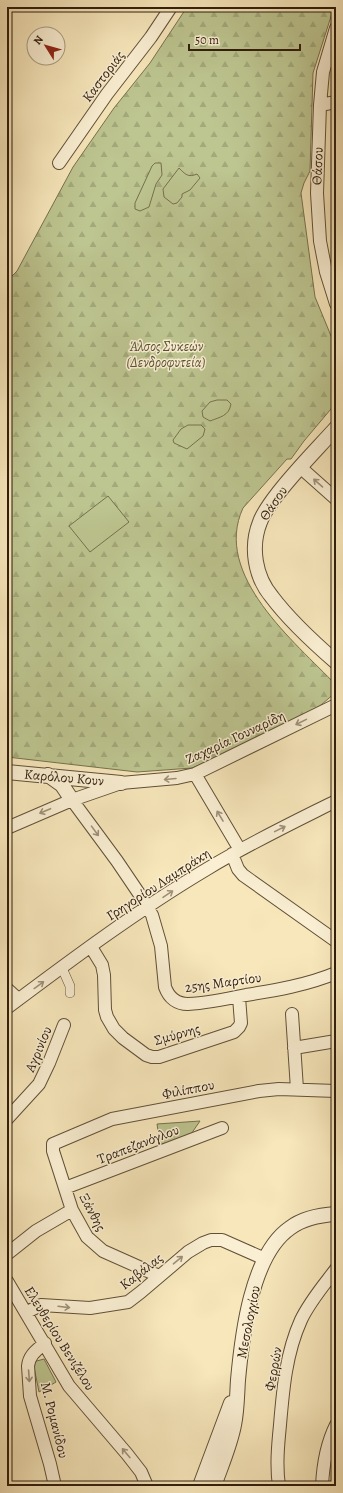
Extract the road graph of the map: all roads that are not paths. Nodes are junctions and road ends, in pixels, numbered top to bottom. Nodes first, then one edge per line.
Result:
1 (167, 9) edge
2 (336, 28) edge
3 (336, 102) edge
4 (320, 105) junction
5 (59, 163) dead end
6 (336, 304) edge
7 (336, 428) edge
8 (300, 467) junction
9 (336, 498) edge
10 (336, 662) edge
11 (336, 705) edge
12 (7, 772) edge
13 (195, 774) junction
14 (48, 775) junction
15 (121, 783) junction
16 (72, 800) junction
17 (336, 801) edge
18 (7, 828) edge
19 (236, 852) junction
20 (148, 907) junction
21 (336, 941) edge
22 (91, 947) junction
23 (62, 968) junction
24 (336, 973) edge
25 (7, 989) edge
26 (70, 993) dead end
27 (239, 996) junction
28 (18, 1000) junction
29 (7, 1008) edge
30 (292, 1014) dead end
31 (64, 1025) dead end
32 (336, 1041) edge
33 (294, 1048) junction
34 (297, 1089) junction
35 (336, 1091) edge
36 (7, 1119) edge
37 (222, 1128) dead end
38 (52, 1146) joint
39 (64, 1188) junction
40 (72, 1210) junction
41 (336, 1214) edge
42 (7, 1254) edge
43 (265, 1259) junction
44 (336, 1269) edge
45 (159, 1276) junction
46 (7, 1281) edge
47 (27, 1312) junction
48 (45, 1344) junction
49 (238, 1380) junction
50 (336, 1425) edge
51 (55, 1486) edge
52 (147, 1486) edge
53 (200, 1486) edge
54 (205, 1486) edge
55 (210, 1486) edge
56 (214, 1486) edge
57 (279, 1486) edge
58 (322, 1486) edge

1 - 5 street, Καστοριάς
2 - 4 street, Θάσου
3 - 4 street
4 - 6 street, Θάσου
7 - 8 street, Θάσου
9 -> 8 street
8 - 10 street, Θάσου
11 -> 13 street, Ζαχαρία Γουναρίδη
12 - 14 street, Καρόλου Κουν
13 -> 15 street, Ζαχαρία Γουναρίδη
19 -> 13 street
14 - 15 street, Καρόλου Κουν
14 - 16 street
15 - 16 street, Ζαχαρία Γουναρίδη
16 -> 18 street, Ζαχαρία Γουναρίδη
16 -> 20 street, 25ης Μαρτίου
19 -> 17 street, Γρηγορίου Λαμπράκη
20 -> 19 street, Γρηγορίου Λαμπράκη
19 - 21 street
20 - 22 street, Γρηγορίου Λαμπράκη
20 - 27 street, 25ης Μαρτίου
22 - 23 street, Γρηγορίου Λαμπράκη
22 - 27 street, Σμύρνης
23 - 26 street
28 -> 23 street, Γρηγορίου Λαμπράκη
24 - 27 street, 25ης Μαρτίου
25 - 28 street
28 - 29 street, Γρηγορίου Λαμπράκη
30 - 33 street
31 - 36 street, Αγρινίου
32 - 33 street
33 - 34 street
34 - 35 street, Φιλίππου
34 - 38 street, Φιλίππου
37 - 39 street, Τραπεζανόγλου
38 - 39 street, Ξάνθης
39 - 40 street, Ξάνθης
40 - 42 street
40 - 45 street, Ξάνθης
41 - 43 street, Μεσολογγίου
45 -> 43 street, Καβάλας
43 - 49 street, Μεσολογγίου
44 - 57 street, Φερρών
47 -> 45 street, Καβάλας
46 - 47 street, Ελευθερίου Βενιζέλου
47 - 48 street, Ελευθερίου Βενιζέλου
48 -> 51 street, Μ. Ρομανίδου
52 -> 48 street, Ελευθερίου Βενιζέλου
49 - 53 street, Μεσολογγίου
49 - 56 street, Μεσολογγίου
50 - 58 street
54 - 55 street

